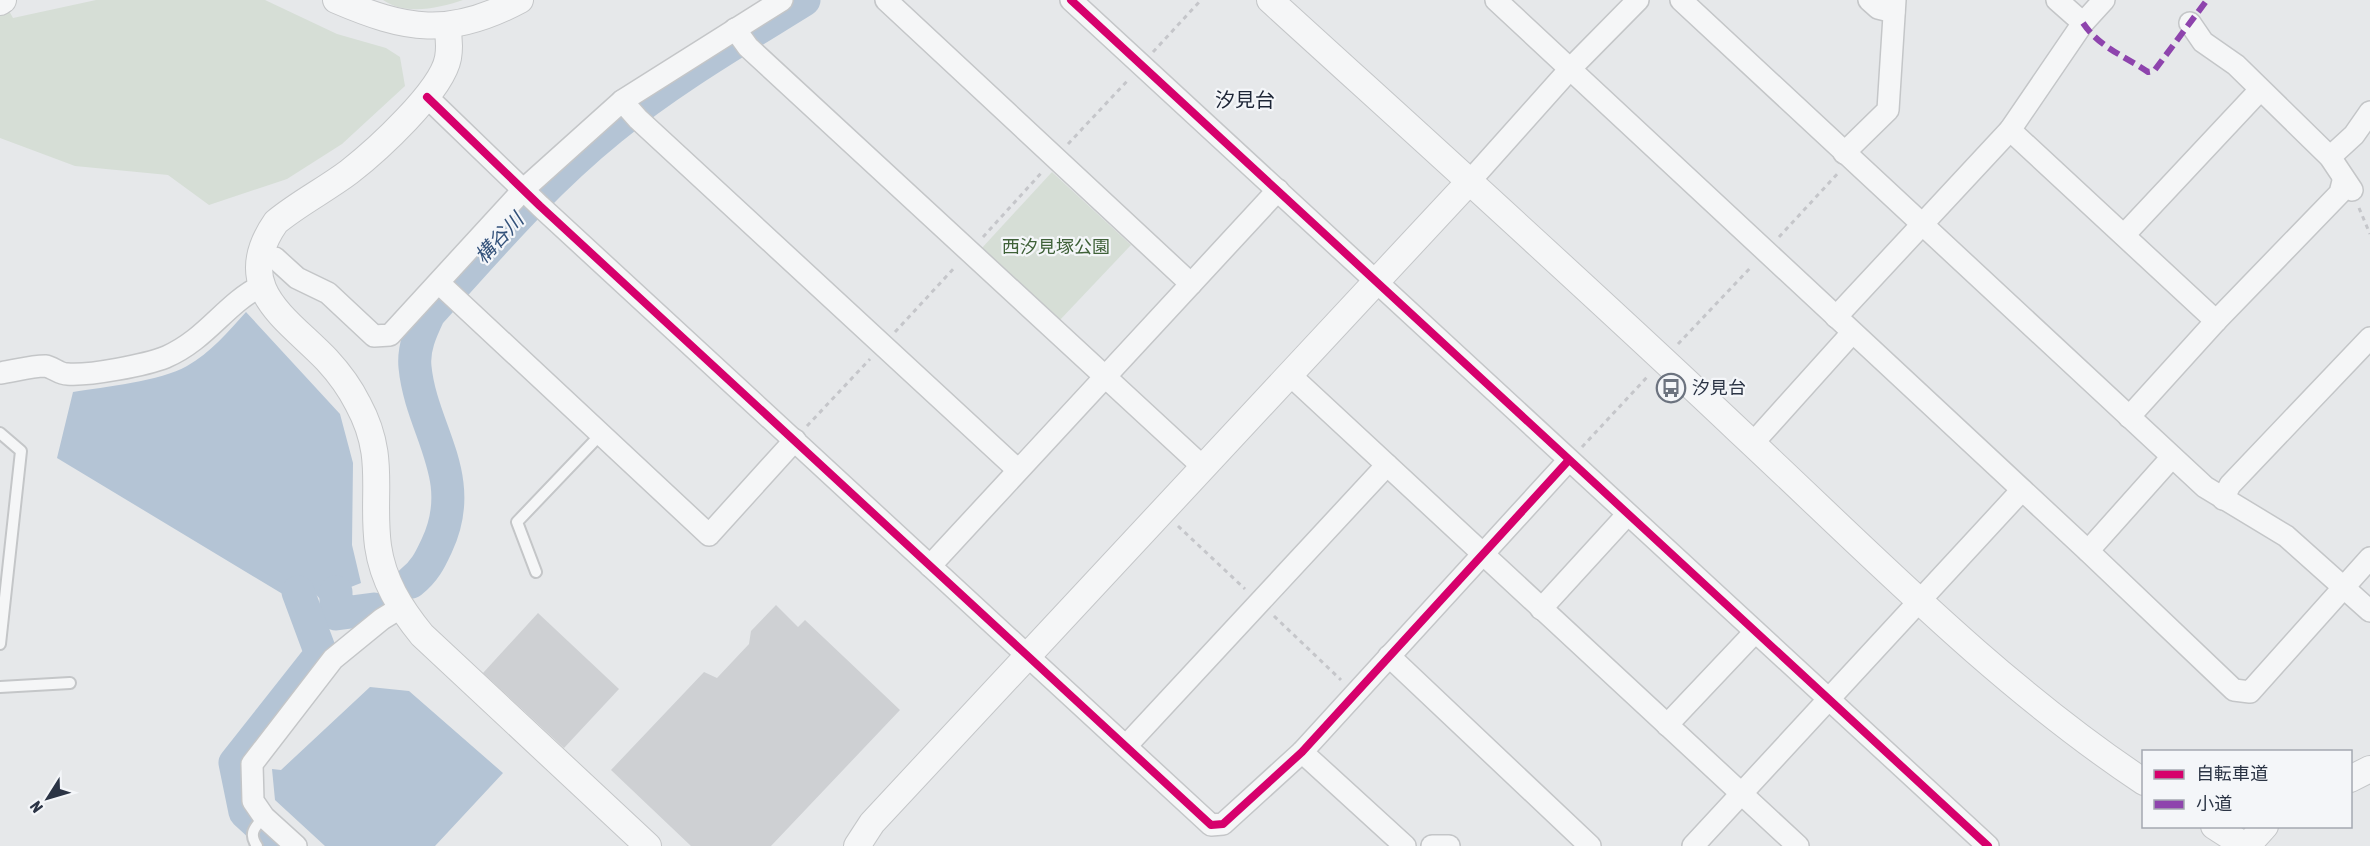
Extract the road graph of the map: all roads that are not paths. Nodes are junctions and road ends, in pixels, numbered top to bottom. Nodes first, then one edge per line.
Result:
1 (336, 0) edge
2 (520, 0) edge
3 (782, 0) edge
4 (886, 0) edge
5 (1071, 0) edge
6 (1270, 0) edge
7 (1496, 0) edge
8 (1638, 0) edge
9 (1681, 0) edge
10 (1869, 0) edge
11 (2057, 0) edge
12 (2104, 0) edge
13 (1894, 6) edge
14 (2190, 23) dead end
15 (2083, 24) junction
16 (447, 26) junction
17 (740, 37) junction
18 (1570, 69) junction
19 (2260, 90) junction
20 (427, 97) junction
21 (629, 109) junction
22 (2370, 112) edge
23 (2010, 130) junction
24 (1847, 156) junction
25 (2330, 157) junction
26 (1468, 182) junction
27 (1278, 190) junction
28 (531, 197) junction
29 (1922, 224) junction
30 (2124, 235) junction
31 (261, 257) junction
32 (1377, 280) junction
33 (1191, 284) junction
34 (261, 286) junction
35 (447, 290) junction
36 (1836, 317) junction
37 (2216, 321) junction
38 (1852, 333) junction
39 (2370, 338) edge
40 (0, 373) edge
41 (1290, 375) junction
42 (1105, 377) junction
43 (2129, 417) junction
44 (0, 433) edge
45 (601, 434) junction
46 (795, 440) junction
47 (1753, 443) junction
48 (2172, 457) junction
49 (1568, 461) junction
50 (1387, 465) junction
51 (1203, 467) junction
52 (1018, 470) junction
53 (2022, 490) junction
54 (2223, 500) junction
55 (1627, 515) junction
56 (2088, 551) junction
57 (1483, 554) junction
58 (2370, 558) edge
59 (930, 566) junction
60 (536, 572) dead end
61 (2343, 588) junction
62 (1921, 601) junction
63 (400, 608) junction
64 (1541, 609) junction
65 (2370, 611) edge
66 (1755, 632) junction
67 (0, 644) edge
68 (1389, 656) junction
69 (1028, 657) junction
70 (70, 683) dead end
71 (0, 687) edge
72 (1828, 699) junction
73 (1666, 725) junction
74 (1126, 746) junction
75 (1302, 752) junction
76 (2370, 769) edge
77 (2352, 778) edge
78 (2142, 781) edge
79 (1740, 794) junction
80 (258, 824) junction
81 (2217, 828) edge
82 (2263, 828) edge
83 (256, 846) edge
84 (296, 846) edge
85 (648, 846) edge
86 (857, 846) edge
87 (1405, 846) edge
88 (1432, 846) edge
89 (1449, 846) edge
90 (1590, 846) edge
91 (1693, 846) edge
92 (1798, 846) edge
93 (1988, 846) edge
94 (2246, 846) edge

1 - 16 street
2 - 16 street
3 - 17 street
4 - 33 street
5 - 27 street
6 - 26 street
7 - 18 street
8 - 18 street
9 - 24 street
10 - 13 street
11 - 15 street
12 - 15 street
13 - 24 street
14 - 19 street
15 - 23 street
16 - 20 street
17 - 21 street
17 - 42 street
18 - 26 street
18 - 36 street
19 - 25 street
19 - 30 street
20 - 28 street
20 - 31 street
21 - 28 street
21 - 52 street
22 - 25 street
23 - 29 street
23 - 30 street
24 - 29 street
25 - 37 street
26 - 32 street
26 - 47 street
27 - 32 street
27 - 33 street
28 - 35 street
28 - 46 street
29 - 36 street
29 - 43 street
30 - 37 street
31 - 34 street
31 - 35 street
32 - 41 street
32 - 49 street
33 - 42 street
34 - 40 street
34 - 63 street
35 - 45 street
36 - 38 street
37 - 43 street
38 - 47 street
38 - 53 street
39 - 54 street
41 - 50 street
41 - 51 street
42 - 51 street
42 - 52 street
43 - 48 street
44 - 67 lane
45 - 46 street
45 - 60 lane
46 - 59 street
47 - 62 street
48 - 54 street
48 - 56 street
49 - 55 street
49 - 57 street
50 - 57 street
50 - 74 street
51 - 69 street
52 - 59 street
53 - 56 street
53 - 62 street
54 - 61 street
55 - 64 street
55 - 66 street
56 - 61 street
57 - 64 street
57 - 68 street
58 - 61 street
59 - 69 street
61 - 65 street
62 - 72 street
62 - 78 street
63 - 80 street
63 - 85 street
64 - 73 street
66 - 72 street
66 - 73 street
68 - 75 street
68 - 90 street
69 - 74 street
69 - 86 street
70 - 71 lane
72 - 79 street
72 - 93 street
73 - 79 street
74 - 75 street
75 - 87 street
76 - 77 street
79 - 91 street
79 - 92 street
80 - 83 lane
80 - 84 street
81 - 94 street
82 - 94 street
88 - 89 street

